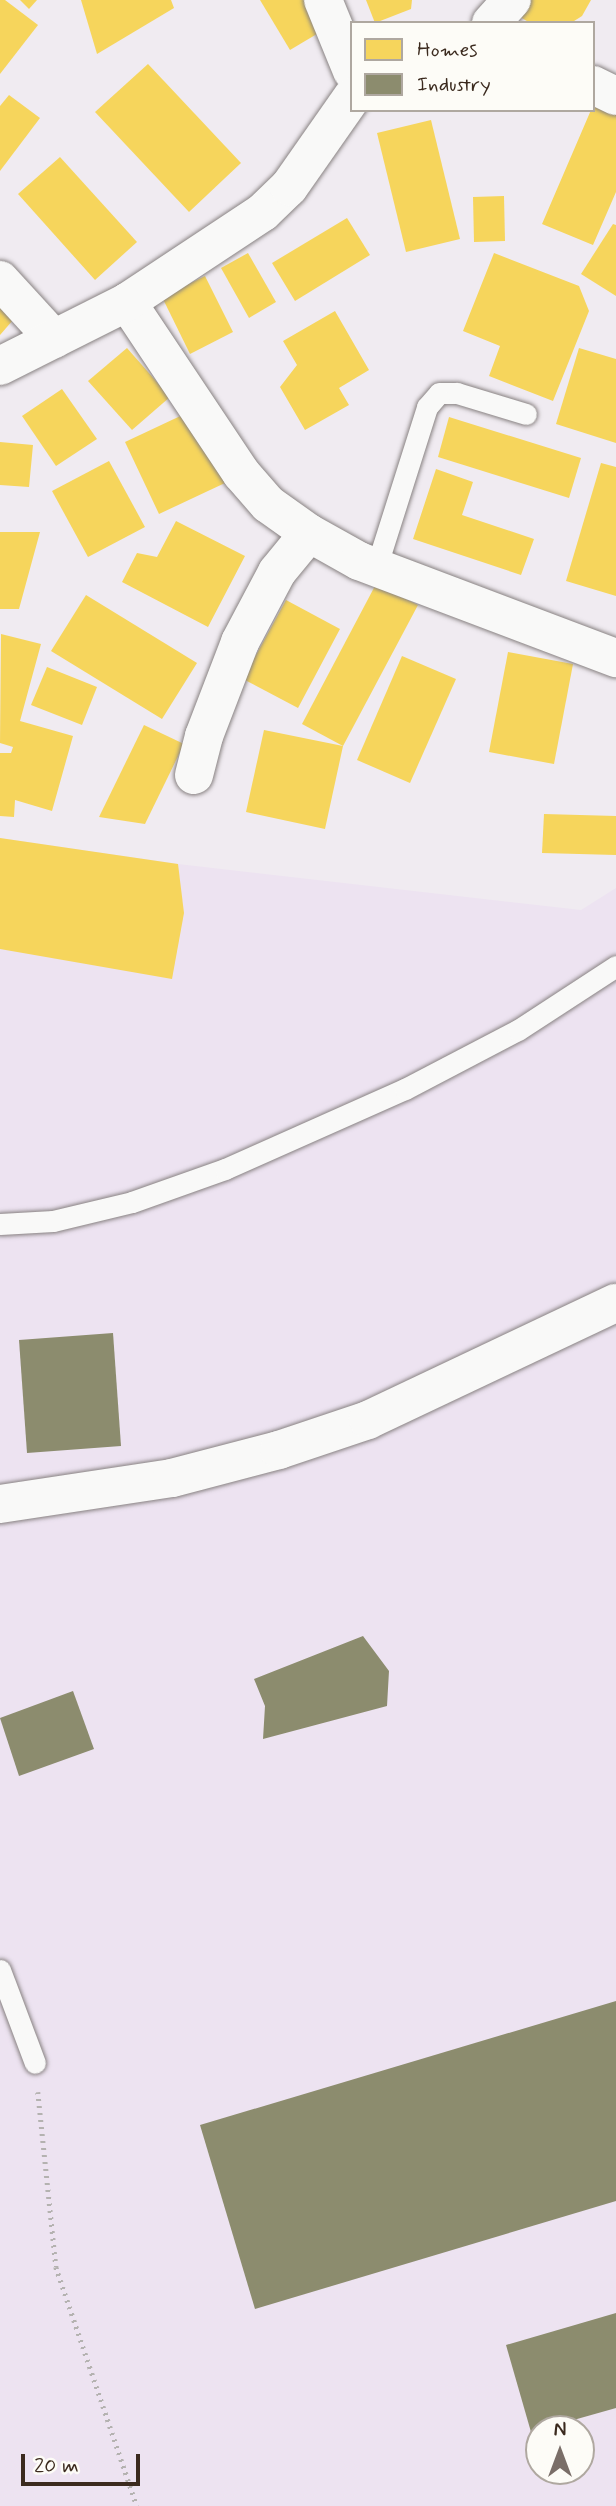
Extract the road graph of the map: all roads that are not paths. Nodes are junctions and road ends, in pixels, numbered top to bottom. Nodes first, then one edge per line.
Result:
1 (323, 0) edge
2 (512, 0) edge
3 (493, 21) edge
4 (350, 66) edge
5 (595, 86) edge
6 (616, 96) edge
7 (350, 100) edge
8 (0, 280) edge
9 (127, 302) junction
10 (54, 338) junction
11 (0, 366) edge
12 (526, 414) dead end
13 (309, 533) junction
14 (376, 568) junction
15 (616, 658) edge
16 (194, 775) dead end
17 (616, 966) edge
18 (0, 1224) edge
19 (616, 1303) edge
20 (0, 1504) edge
21 (0, 1970) edge
22 (35, 2063) road end

1 - 4 street
2 - 3 street
5 - 6 street
7 - 9 street
8 - 10 street
9 - 10 street
9 - 13 street
10 - 11 street
12 - 14 lane
13 - 14 street
13 - 16 street
14 - 15 street
17 - 18 lane
19 - 20 street
21 - 22 lane

